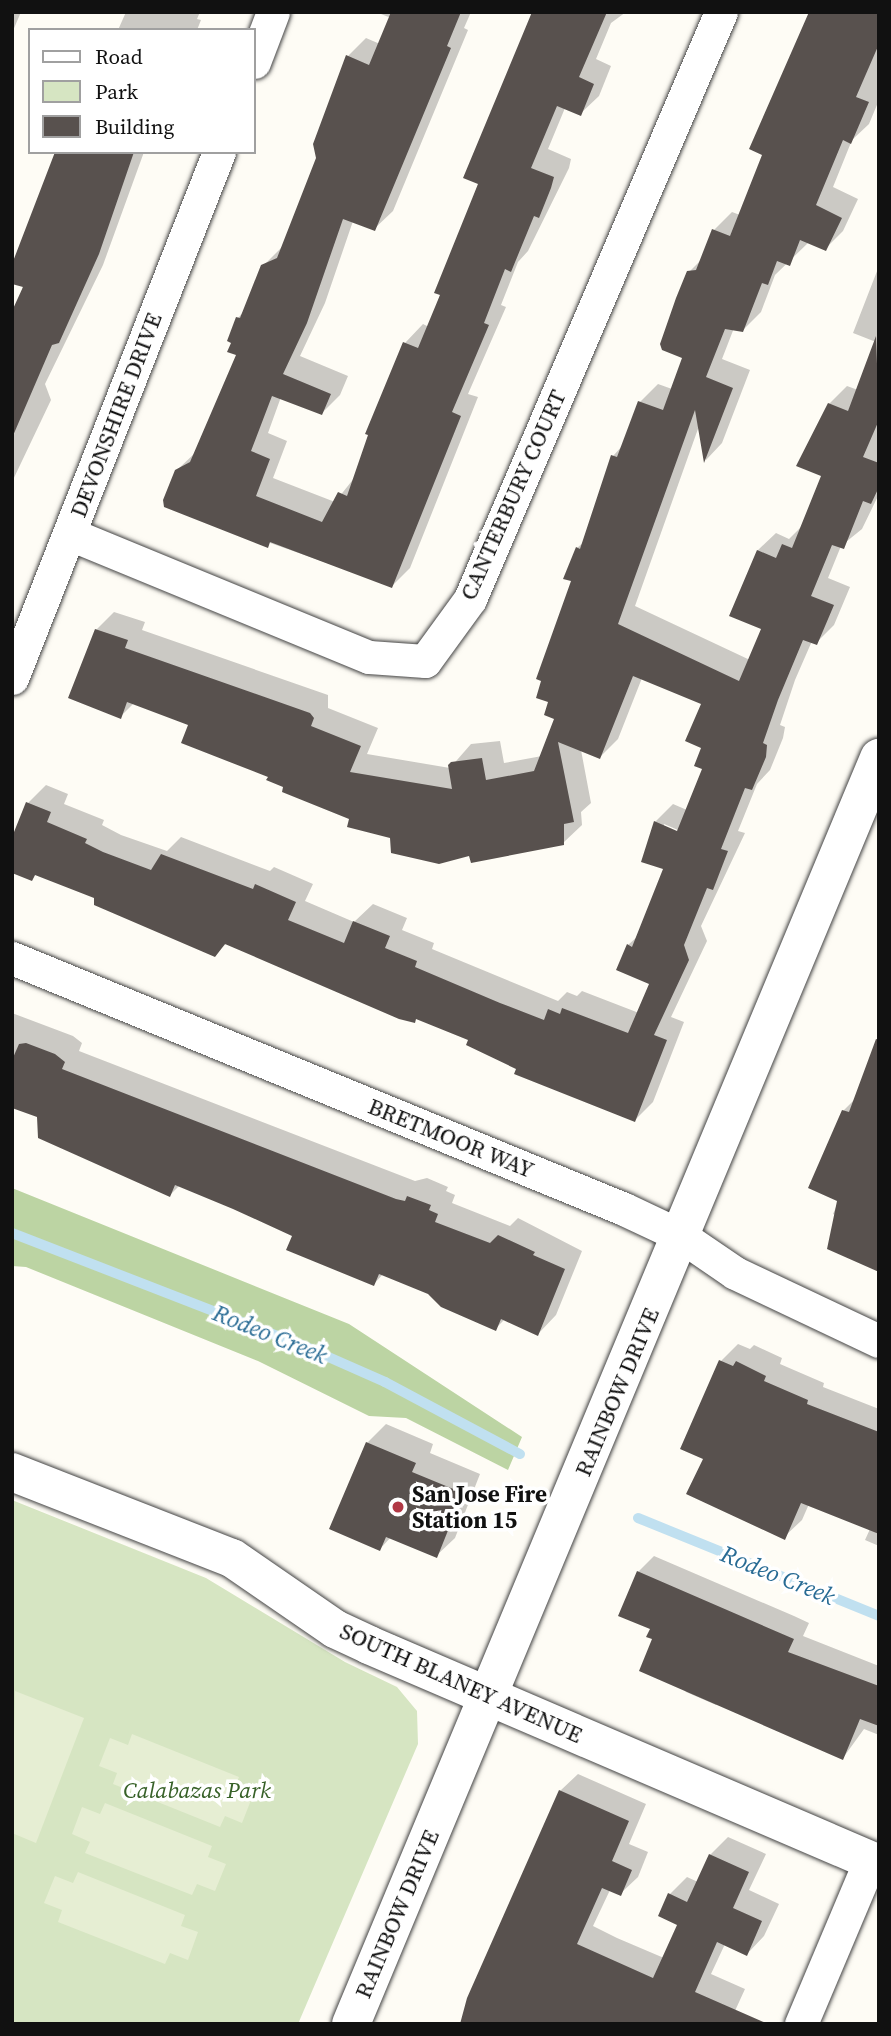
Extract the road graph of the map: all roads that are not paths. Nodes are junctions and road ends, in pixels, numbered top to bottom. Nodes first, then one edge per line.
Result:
1 (273, 12) edge
2 (721, 12) edge
3 (256, 57) edge
4 (218, 154) edge
5 (70, 534) junction
6 (12, 678) edge
7 (879, 758) edge
8 (12, 958) edge
9 (681, 1236) junction
10 (879, 1341) edge
11 (12, 1472) edge
12 (490, 1697) junction
13 (874, 1863) edge
14 (351, 2024) edge
15 (801, 2024) edge

1 - 3 street
2 - 5 street, CANTERBURY COURT
4 - 5 street, DEVONSHIRE DRIVE
5 - 6 street, DEVONSHIRE DRIVE
7 - 9 street, RAINBOW DRIVE
8 - 9 street, BRETMOOR WAY
9 - 10 street, BRETMOOR WAY
9 - 12 street, RAINBOW DRIVE
11 - 12 street, SOUTH BLANEY AVENUE
12 - 13 street, SOUTH BLANEY AVENUE
12 - 14 street, RAINBOW DRIVE
13 - 15 street

